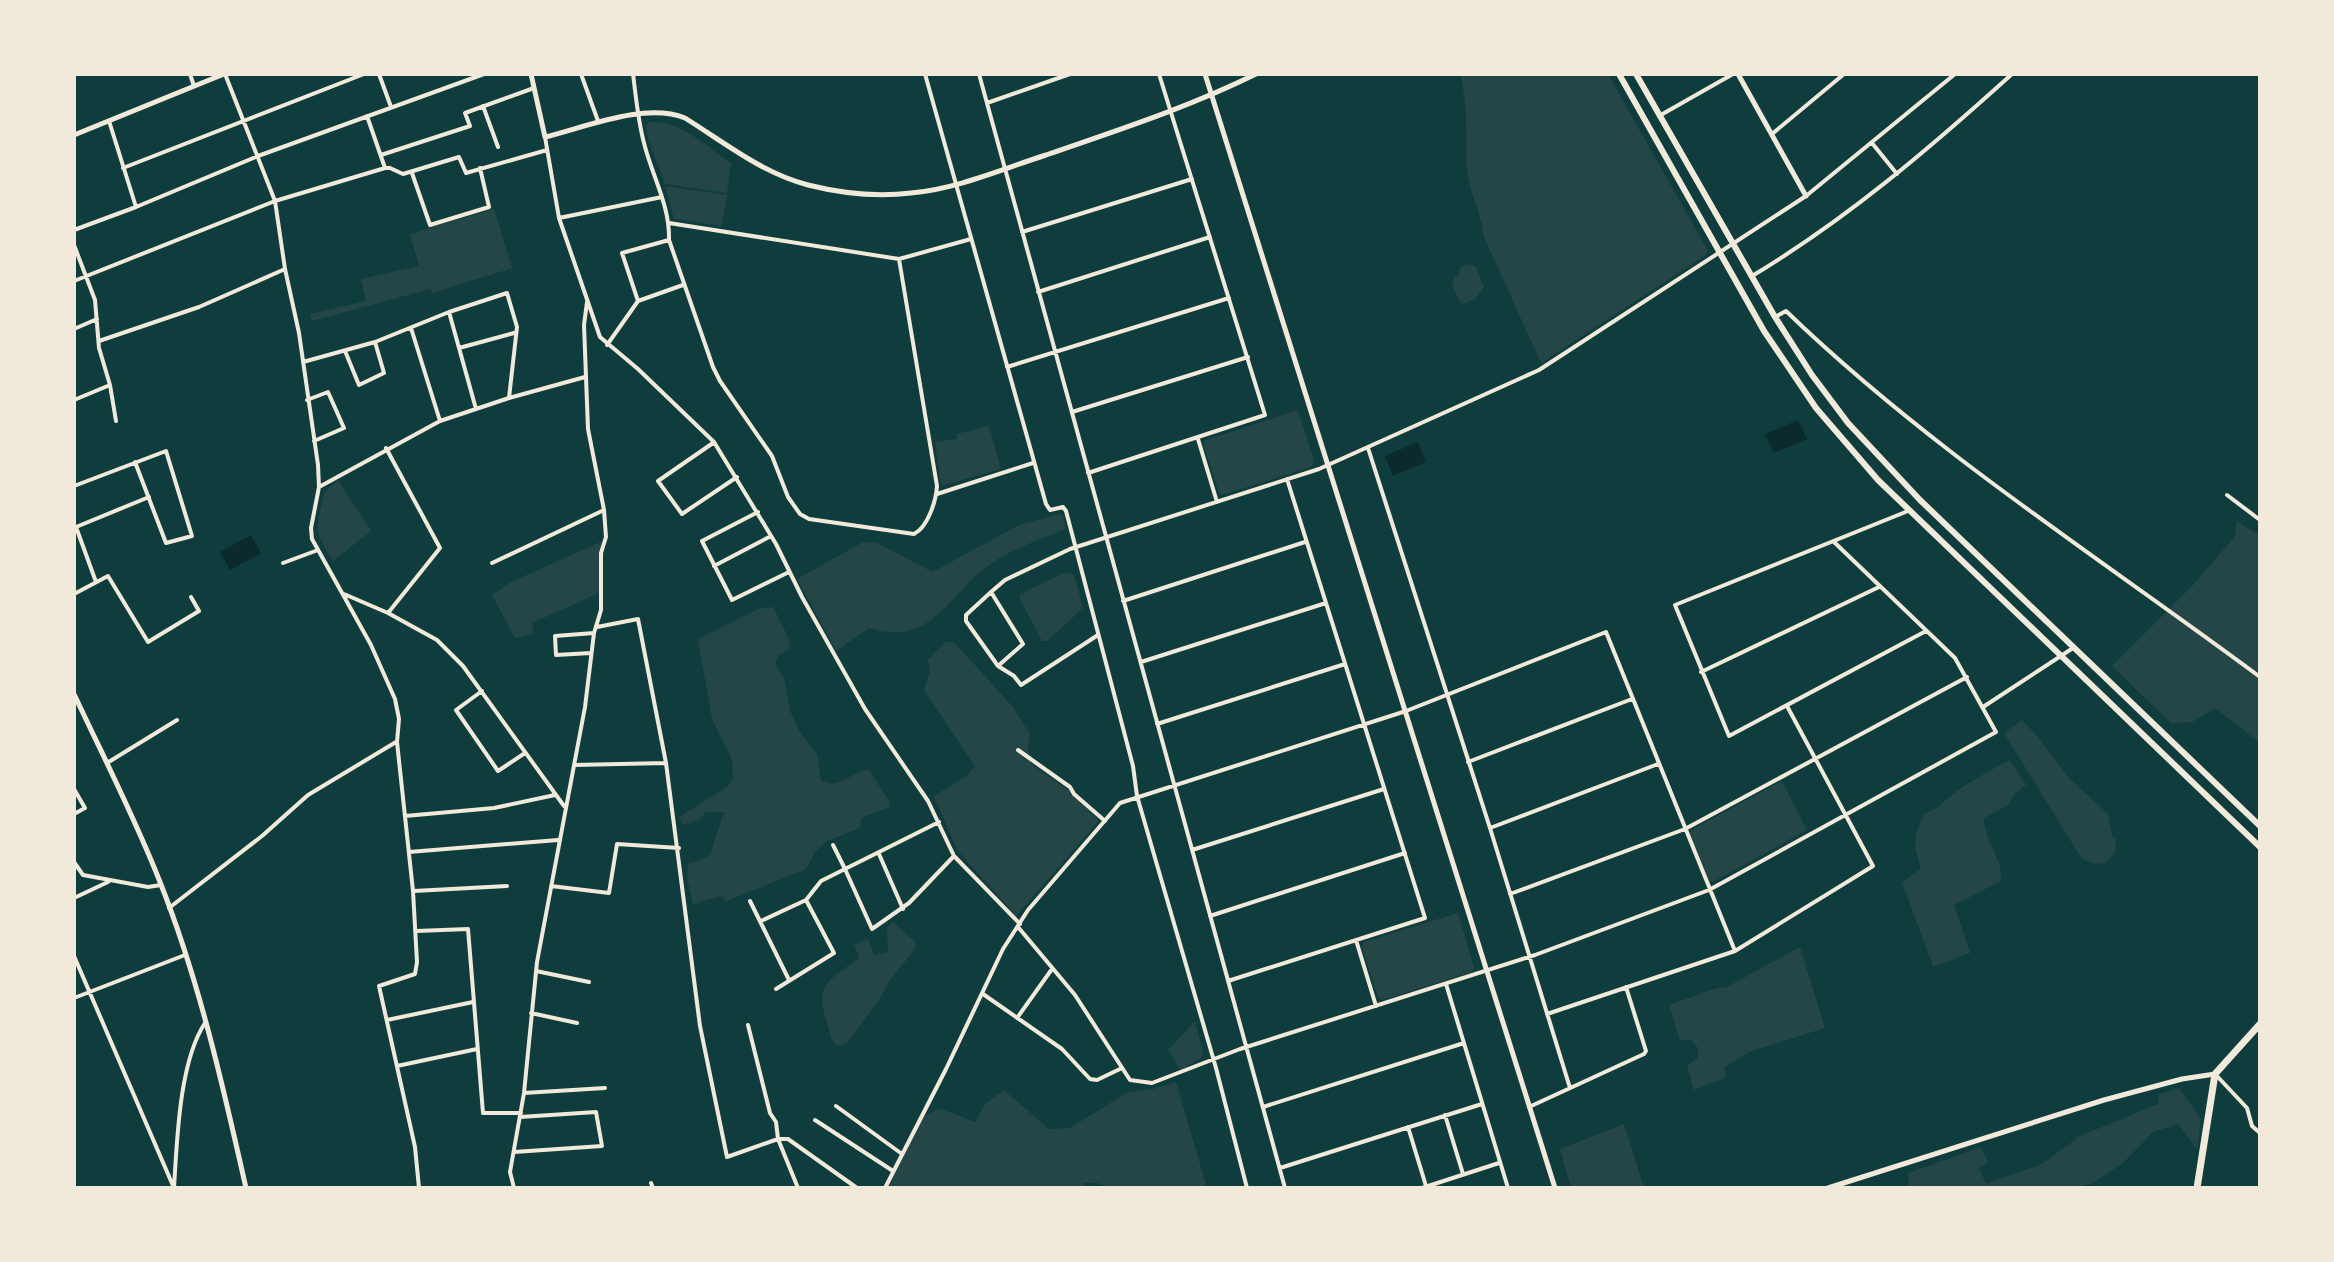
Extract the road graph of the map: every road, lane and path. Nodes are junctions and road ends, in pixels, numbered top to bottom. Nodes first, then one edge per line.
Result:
1 (190, 74) edge
2 (224, 74) edge
3 (364, 74) edge
4 (379, 74) edge
5 (484, 74) edge
6 (531, 74) edge
7 (581, 74) edge
8 (633, 74) edge
9 (925, 74) edge
10 (979, 74) edge
11 (1070, 74) edge
12 (1159, 74) edge
13 (1205, 74) edge
14 (1256, 74) edge
15 (1619, 74) edge
16 (1636, 74) edge
17 (1736, 74) edge
18 (1844, 74) edge
19 (1955, 74) edge
20 (2012, 74) edge
21 (194, 86) junction
22 (534, 88) junction
23 (1213, 95) junction
24 (987, 103) junction
25 (483, 106) junction
26 (391, 107) junction
27 (1171, 112) junction
28 (639, 114) junction
29 (367, 116) junction
30 (1659, 116) junction
31 (244, 119) junction
32 (109, 121) junction
33 (599, 124) junction
34 (1772, 134) junction
35 (74, 135) edge
36 (545, 137) junction
37 (1872, 143) junction
38 (498, 147) dead end
39 (547, 150) junction
40 (381, 155) junction
41 (258, 156) junction
42 (123, 168) junction
43 (385, 168) junction
44 (480, 168) junction
45 (1005, 169) junction
46 (412, 172) junction
47 (1897, 174) junction
48 (1192, 179) junction
49 (956, 184) junction
50 (1806, 196) junction
51 (663, 197) junction
52 (275, 201) junction
53 (136, 207) junction
54 (559, 218) junction
55 (669, 223) junction
56 (74, 230) edge
57 (1022, 232) junction
58 (1210, 237) junction
59 (971, 239) junction
60 (669, 240) junction
61 (1732, 243) junction
62 (74, 245) edge
63 (1720, 252) junction
64 (899, 259) junction
65 (285, 269) junction
66 (86, 275) junction
67 (1751, 276) junction
68 (74, 281) edge
69 (684, 284) junction
70 (1038, 292) junction
71 (1229, 298) junction
72 (638, 301) junction
73 (587, 302) junction
74 (449, 312) junction
75 (1775, 317) junction
76 (97, 319) junction
77 (411, 328) junction
78 (74, 329) edge
79 (515, 333) junction
80 (99, 341) junction
81 (375, 342) junction
82 (607, 345) junction
83 (459, 348) junction
84 (345, 351) junction
85 (1055, 352) junction
86 (1248, 357) junction
87 (302, 362) junction
88 (1007, 367) junction
89 (585, 377) junction
90 (110, 385) junction
91 (509, 398) junction
92 (74, 400) edge
93 (307, 400) junction
94 (476, 409) junction
95 (1072, 412) junction
96 (116, 421) dead end
97 (440, 421) junction
98 (1198, 438) junction
99 (314, 441) junction
100 (714, 442) junction
101 (386, 448) junction
102 (1368, 448) junction
103 (135, 462) junction
104 (1033, 463) junction
105 (1329, 465) junction
106 (1088, 473) junction
107 (737, 477) junction
108 (1287, 479) junction
109 (74, 486) edge
110 (319, 487) junction
111 (937, 494) junction
112 (2227, 495) dead end
113 (150, 496) junction
114 (1217, 502) junction
115 (604, 510) junction
116 (1909, 510) junction
117 (758, 512) junction
118 (2260, 520) edge
119 (75, 527) edge
120 (771, 536) junction
121 (1106, 536) junction
122 (1305, 542) junction
123 (1834, 542) junction
124 (1075, 547) junction
125 (318, 550) junction
126 (283, 563) dead end
127 (492, 563) dead end
128 (714, 566) junction
129 (789, 572) junction
130 (96, 582) junction
131 (1880, 587) junction
132 (991, 592) junction
133 (74, 594) edge
134 (344, 594) junction
135 (191, 597) dead end
136 (1123, 601) junction
137 (1326, 603) junction
138 (388, 613) junction
139 (596, 630) junction
140 (1926, 631) junction
141 (1098, 635) junction
142 (2073, 648) junction
143 (591, 653) junction
144 (2061, 656) junction
145 (1140, 662) junction
146 (1345, 664) junction
147 (998, 666) junction
148 (1701, 672) junction
149 (1967, 677) junction
150 (2260, 677) edge
151 (482, 691) junction
152 (74, 694) edge
153 (1448, 695) junction
154 (1632, 699) junction
155 (1787, 706) junction
156 (1983, 707) junction
157 (1406, 711) junction
158 (177, 720) dead end
159 (1157, 724) junction
160 (1365, 725) junction
161 (397, 742) junction
162 (1018, 750) dead end
163 (525, 753) junction
164 (1814, 758) junction
165 (1468, 762) junction
166 (107, 763) junction
167 (666, 763) junction
168 (1658, 764) junction
169 (574, 765) junction
170 (1174, 785) junction
171 (74, 789) edge
172 (1384, 789) junction
173 (555, 795) junction
174 (1137, 796) junction
175 (564, 806) junction
176 (74, 814) edge
177 (405, 816) junction
178 (1846, 816) junction
179 (1105, 821) junction
180 (939, 822) junction
181 (2260, 826) edge
182 (1490, 828) junction
183 (1685, 829) junction
184 (559, 840) junction
185 (833, 845) dead end
186 (2260, 847) edge
187 (679, 848) junction
188 (1192, 850) junction
189 (409, 852) junction
190 (1405, 853) junction
191 (879, 854) junction
192 (954, 856) junction
193 (74, 862) edge
194 (845, 869) junction
195 (111, 881) junction
196 (161, 885) junction
197 (507, 886) dead end
198 (551, 886) junction
199 (1709, 890) junction
200 (413, 891) junction
201 (1510, 894) junction
202 (74, 898) edge
203 (806, 900) junction
204 (750, 901) dead end
205 (169, 908) junction
206 (903, 909) junction
207 (1210, 916) junction
208 (760, 921) junction
209 (1019, 926) junction
210 (416, 932) junction
211 (1356, 940) junction
212 (1735, 951) junction
213 (185, 955) junction
214 (74, 956) edge
215 (1530, 957) junction
216 (75, 965) edge
217 (1052, 969) junction
218 (1487, 970) junction
219 (536, 971) junction
220 (789, 980) junction
221 (1228, 981) junction
222 (589, 982) dead end
223 (1446, 984) junction
224 (1626, 987) junction
225 (776, 989) dead end
226 (89, 992) junction
227 (983, 994) junction
228 (74, 998) edge
229 (473, 1002) junction
230 (1376, 1006) junction
231 (531, 1013) junction
232 (1547, 1014) junction
233 (1017, 1018) junction
234 (387, 1020) junction
235 (205, 1023) junction
236 (577, 1023) dead end
237 (2260, 1024) edge
238 (748, 1025) dead end
239 (1464, 1043) junction
240 (1246, 1047) junction
241 (477, 1049) junction
242 (1213, 1058) junction
243 (397, 1066) junction
244 (1120, 1069) junction
245 (2215, 1074) junction
246 (605, 1088) dead end
247 (1570, 1088) junction
248 (524, 1093) junction
249 (1482, 1104) junction
250 (836, 1106) dead end
251 (1263, 1107) junction
252 (1529, 1107) junction
253 (521, 1115) junction
254 (1445, 1115) junction
255 (815, 1120) dead end
256 (1408, 1127) junction
257 (2260, 1133) edge
258 (778, 1139) junction
259 (514, 1152) junction
260 (902, 1154) junction
261 (1501, 1163) junction
262 (1280, 1168) junction
263 (893, 1171) junction
264 (1463, 1174) junction
265 (1424, 1187) edge
266 (174, 1188) edge
267 (246, 1188) edge
268 (419, 1188) edge
269 (514, 1188) edge
270 (798, 1188) edge
271 (857, 1188) edge
272 (885, 1188) edge
273 (1247, 1188) edge
274 (1285, 1188) edge
275 (1508, 1188) edge
276 (1555, 1188) edge
277 (1828, 1188) edge
278 (2197, 1188) edge

1 - 21 street
2 - 21 street
2 - 31 street
3 - 31 street
4 - 26 street
5 - 26 street
6 - 22 street
7 - 33 street
8 - 28 street
9 - 49 street
10 - 24 street
11 - 24 street
12 - 27 street
13 - 23 street
14 - 23 street
15 - 63 main road
16 - 30 main road
17 - 30 street
17 - 34 street
18 - 34 street
19 - 37 street
20 - 47 street
21 - 32 street
22 - 25 street
22 - 36 street
23 - 27 street
23 - 105 street
24 - 45 street
25 - 38 street
25 - 40 street
26 - 29 street
27 - 45 street
27 - 48 street
28 - 33 street
28 - 49 street
28 - 51 street
29 - 40 street
29 - 41 street
30 - 61 main road
31 - 41 street
31 - 42 street
32 - 35 street
32 - 42 street
33 - 36 street
34 - 50 street
36 - 39 street
37 - 47 street
37 - 50 street
39 - 44 street
39 - 54 street
40 - 43 street
41 - 52 street
41 - 53 street
42 - 53 street
43 - 46 street
43 - 52 street
44 - 46 street
44 - 46 street
45 - 49 street
45 - 57 street
47 - 67 street
48 - 57 street
48 - 58 street
49 - 59 street
50 - 61 street
51 - 54 street
51 - 55 street
52 - 65 street
52 - 66 street
53 - 56 street
54 - 73 street
55 - 60 street
55 - 64 street
57 - 70 street
58 - 70 street
58 - 71 street
59 - 64 street
59 - 88 street
60 - 69 street
60 - 72 street
61 - 63 street
61 - 67 main road
62 - 66 street
63 - 102 street
63 - 116 main road
64 - 111 street
65 - 80 street
65 - 87 street
66 - 68 street
66 - 76 street
67 - 75 main road
69 - 72 street
69 - 111 street
70 - 85 street
71 - 85 street
71 - 86 street
72 - 82 street
73 - 82 street
73 - 89 street
74 - 77 street
74 - 79 street
74 - 83 street
75 - 142 main road
75 - 150 street
76 - 78 street
76 - 80 street
77 - 81 street
77 - 97 street
79 - 83 street
79 - 91 street
80 - 90 street
81 - 84 street
81 - 84 street
82 - 100 street
83 - 94 street
84 - 87 street
85 - 88 street
85 - 95 street
86 - 95 street
86 - 98 street
87 - 93 street
88 - 104 street
89 - 91 street
89 - 115 street
90 - 92 street
90 - 96 street
91 - 94 street
93 - 99 street
93 - 99 street
94 - 97 street
95 - 106 street
97 - 101 street
98 - 106 street
98 - 114 street
99 - 110 street
100 - 107 street
100 - 107 street
101 - 110 street
101 - 138 street
102 - 105 street
102 - 153 street
103 - 109 street
103 - 113 street
103 - 113 street
104 - 111 street
104 - 124 street
105 - 108 street
105 - 157 street
106 - 121 street
107 - 117 street
108 - 114 street
108 - 122 street
110 - 125 street
112 - 118 street
113 - 119 street
114 - 121 street
115 - 127 street
115 - 139 street
116 - 123 street
116 - 144 main road
117 - 120 street
117 - 128 street
119 - 130 street
120 - 128 street
120 - 129 street
121 - 124 street
121 - 136 street
122 - 136 street
122 - 137 street
123 - 131 street
123 - 148 street
124 - 132 street
124 - 141 street
125 - 126 street
125 - 134 street
128 - 129 street
129 - 180 street
130 - 133 street
130 - 135 street
131 - 140 street
131 - 148 street
132 - 147 street
132 - 147 street
134 - 138 street
134 - 161 street
136 - 145 street
137 - 145 street
137 - 146 street
138 - 151 street
139 - 143 street
139 - 143 street
139 - 167 street
140 - 149 street
140 - 155 street
141 - 147 street
141 - 174 street
142 - 144 street
142 - 181 main road
143 - 169 street
144 - 156 street
144 - 186 main road
145 - 159 street
146 - 159 street
146 - 160 street
148 - 155 street
149 - 156 street
149 - 164 street
151 - 163 street
151 - 163 street
152 - 166 street
153 - 154 street
153 - 157 street
153 - 165 street
154 - 165 street
154 - 168 street
155 - 164 street
156 - 178 street
157 - 160 street
157 - 218 street
158 - 166 street
159 - 170 street
160 - 170 street
160 - 172 street
161 - 177 street
161 - 205 street
162 - 179 street
163 - 173 street
164 - 178 street
164 - 183 street
165 - 182 street
166 - 196 street
167 - 169 street
167 - 187 street
168 - 182 street
168 - 183 street
169 - 175 street
170 - 174 street
170 - 188 street
171 - 176 street
172 - 188 street
172 - 190 street
173 - 175 street
173 - 177 street
174 - 179 street
174 - 242 street
175 - 184 street
177 - 189 street
178 - 199 street
178 - 212 street
179 - 209 street
180 - 191 street
180 - 192 street
182 - 201 street
183 - 199 street
183 - 201 street
184 - 189 street
184 - 198 street
185 - 194 street
187 - 198 street
187 - 258 street
188 - 207 street
189 - 200 street
190 - 207 street
190 - 211 street
191 - 194 street
191 - 206 street
192 - 206 street
192 - 209 street
193 - 195 street
194 - 203 street
194 - 206 street
195 - 196 street
195 - 202 street
196 - 205 street
197 - 200 street
198 - 219 street
199 - 212 street
199 - 215 street
200 - 210 street
201 - 215 street
203 - 208 street
203 - 220 street
204 - 208 street
205 - 213 street
207 - 221 street
208 - 220 street
209 - 217 street
209 - 227 street
210 - 229 street
210 - 234 street
211 - 221 street
211 - 230 street
212 - 224 street
213 - 226 street
213 - 235 street
214 - 216 street
215 - 218 street
215 - 232 street
216 - 226 street
217 - 233 street
217 - 244 street
218 - 223 street
218 - 252 street
219 - 222 street
219 - 231 street
220 - 225 street
221 - 240 street
223 - 230 street
223 - 239 street
224 - 232 street
224 - 247 street
226 - 228 street
226 - 266 street
227 - 233 street
227 - 260 street
229 - 234 street
229 - 241 street
230 - 240 street
231 - 236 street
231 - 248 street
232 - 247 street
233 - 244 street
234 - 243 street
235 - 266 street
235 - 267 street
237 - 245 main road
238 - 258 street
239 - 249 street
239 - 251 street
240 - 242 street
240 - 251 street
241 - 243 street
241 - 253 street
242 - 244 street
242 - 273 street
243 - 268 street
245 - 257 street
245 - 277 street
245 - 278 main road
246 - 248 street
247 - 252 street
248 - 253 street
249 - 254 street
249 - 261 street
250 - 260 street
251 - 262 street
252 - 276 street
253 - 259 street
253 - 259 street
254 - 256 street
254 - 264 street
255 - 263 street
256 - 262 street
256 - 265 street
258 - 270 street
258 - 271 street
259 - 269 street
260 - 263 street
261 - 264 street
261 - 275 street
262 - 274 street
263 - 272 street
264 - 265 street

